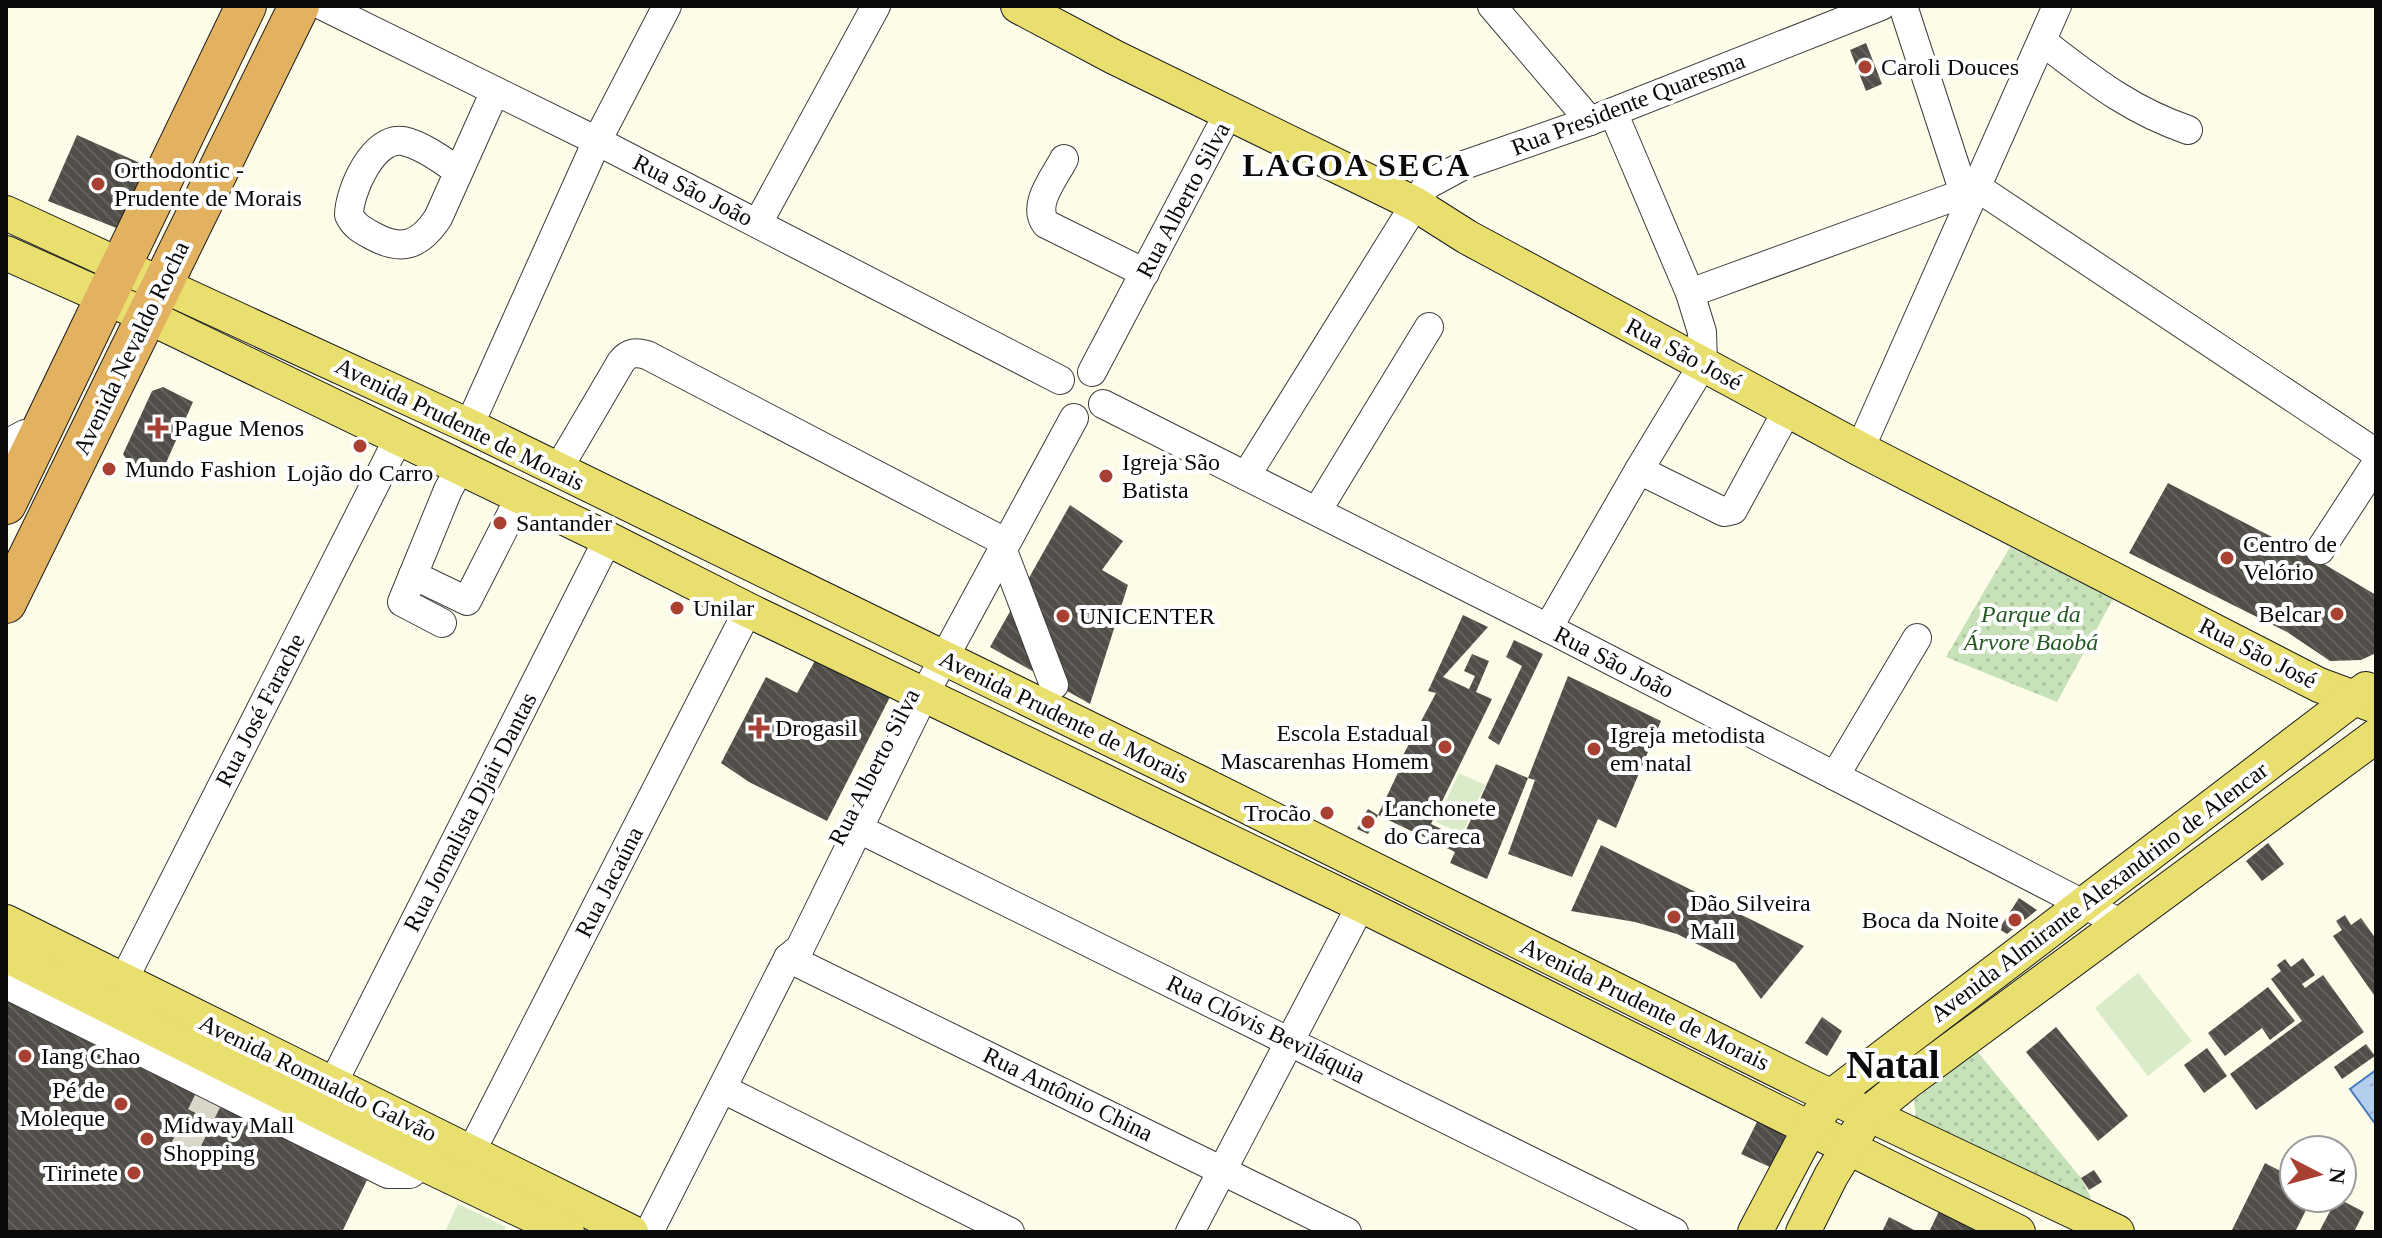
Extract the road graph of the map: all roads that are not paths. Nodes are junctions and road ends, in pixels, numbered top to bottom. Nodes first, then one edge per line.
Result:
1 (246, 6) edge
2 (299, 6) edge
3 (323, 6) edge
4 (667, 6) edge
5 (876, 6) edge
6 (1492, 6) edge
7 (1881, 6) edge
8 (1903, 6) edge
9 (2057, 6) edge
10 (1035, 9) edge
11 (2049, 46) junction
12 (495, 91) junction
13 (1229, 112) junction
14 (1602, 116) junction
15 (2188, 130) dead end
16 (597, 141) junction
17 (1064, 159) dead end
18 (458, 171) dead end
19 (1971, 190) junction
20 (1415, 204) junction
21 (6, 213) edge
22 (758, 223) junction
23 (6, 253) edge
24 (1145, 273) junction
25 (112, 282) junction
26 (1690, 293) junction
27 (155, 300) junction
28 (1429, 327) dead end
29 (1703, 364) junction
30 (1092, 372) junction
31 (1060, 380) junction
32 (1103, 404) junction
33 (1788, 409) junction
34 (1068, 414) junction
35 (469, 426) junction
36 (23, 438) edge
37 (398, 439) junction
38 (1860, 449) junction
39 (2376, 453) edge
40 (2376, 464) edge
41 (460, 468) junction
42 (1639, 470) junction
43 (557, 471) junction
44 (1246, 476) junction
45 (520, 497) junction
46 (6, 504) edge
47 (1317, 511) junction
48 (608, 539) junction
49 (1000, 542) junction
50 (2320, 550) dead end
51 (413, 575) junction
52 (6, 603) edge
53 (748, 610) junction
54 (442, 623) dead end
55 (1548, 628) junction
56 (1917, 638) dead end
57 (938, 656) junction
58 (1054, 685) dead end
59 (918, 692) junction
60 (2368, 696) edge
61 (2376, 736) edge
62 (1835, 776) junction
63 (2215, 803) junction
64 (857, 828) junction
65 (2244, 835) junction
66 (1361, 905) junction
67 (2083, 905) junction
68 (6, 922) edge
69 (2122, 924) junction
70 (6, 955) edge
71 (788, 958) junction
72 (6, 977) edge
73 (123, 981) junction
74 (1289, 1040) junction
75 (332, 1085) junction
76 (723, 1089) junction
77 (1832, 1096) junction
78 (1869, 1113) junction
79 (1810, 1128) junction
80 (1848, 1147) junction
81 (470, 1154) junction
82 (424, 1164) junction
83 (1223, 1169) junction
84 (2003, 1228) edge
85 (550, 1229) edge
86 (631, 1232) edge
87 (649, 1232) edge
88 (1010, 1232) edge
89 (1190, 1232) edge
90 (1347, 1232) edge
91 (1674, 1232) edge
92 (1755, 1232) edge
93 (1803, 1232) edge
94 (2117, 1232) edge

1 - 25 highway, Avenida Nevaldo Rocha
2 - 27 highway, Avenida Nevaldo Rocha
3 - 12 street, Rua São João
4 - 16 street
5 - 22 street
6 - 14 street
7 - 14 street, Rua Presidente Quaresma
8 - 19 street
9 - 11 street
10 - 13 main road, Rua São José
11 - 15 street
11 - 19 street
12 - 16 street, Rua São João
12 - 18 street
13 - 20 main road, Rua São José
13 - 24 street, Rua Alberto Silva
14 - 20 street, Rua Presidente Quaresma
14 - 26 street
16 - 22 street, Rua São João
16 - 35 street
17 - 24 street
19 - 26 street
19 - 38 street
19 - 39 street
20 - 29 main road, Rua São José
20 - 44 street, Rua Presidente Quaresma
21 - 25 main road, Avenida Prudente de Morais
22 - 31 street, Rua São João
23 - 25 main road, Avenida Prudente de Morais
24 - 30 street, Rua Alberto Silva
25 - 27 main road, Avenida Prudente de Morais
25 - 36 highway, Avenida Nevaldo Rocha
26 - 29 street
27 - 35 main road, Avenida Prudente de Morais
27 - 37 main road, Avenida Prudente de Morais
27 - 52 highway, Avenida Nevaldo Rocha
28 - 47 street
29 - 33 main road, Rua São José
29 - 42 street
30 - 31 street
30 - 32 street
31 - 34 street
32 - 34 street
32 - 44 street, Rua São João
33 - 38 main road, Rua São José
33 - 42 street
34 - 49 street, Rua Alberto Silva
35 - 43 main road, Avenida Prudente de Morais
36 - 46 highway, Avenida Nevaldo Rocha
37 - 41 main road, Avenida Prudente de Morais
37 - 73 street, Rua José Farache
38 - 60 main road, Rua São José
40 - 50 street
41 - 45 main road, Avenida Prudente de Morais
41 - 51 street
42 - 55 street
43 - 49 street
43 - 57 main road, Avenida Prudente de Morais
44 - 47 street, Rua São João
45 - 48 main road, Avenida Prudente de Morais
45 - 51 street
47 - 55 street, Rua São João
48 - 53 main road, Avenida Prudente de Morais
48 - 75 street, Rua Jornalista Djair Dantas
49 - 57 street, Rua Alberto Silva
49 - 58 street
51 - 54 street
53 - 59 main road, Avenida Prudente de Morais
53 - 81 street, Rua Jacaúna
55 - 62 street, Rua São João
56 - 62 street
57 - 59 street, Rua Alberto Silva
57 - 77 main road, Avenida Prudente de Morais
59 - 64 street, Rua Alberto Silva
59 - 66 main road, Avenida Prudente de Morais
59 - 71 street, Rua Alberto Silva
60 - 63 main road, Avenida Almirante Alexandrino de Alencar
61 - 65 main road, Avenida Almirante Alexandrino de Alencar
62 - 67 street, Rua São João
63 - 65 main road
63 - 67 main road, Avenida Almirante Alexandrino de Alencar
64 - 71 street, Rua Alberto Silva
64 - 74 street, Rua Clóvis Beviláquia
65 - 69 main road, Avenida Almirante Alexandrino de Alencar
66 - 74 street
66 - 79 main road, Avenida Prudente de Morais
67 - 69 street, Rua São João
67 - 77 main road, Avenida Almirante Alexandrino de Alencar
68 - 73 main road, Avenida Romualdo Galvão
69 - 78 main road, Avenida Almirante Alexandrino de Alencar
70 - 82 main road, Avenida Romualdo Galvão
71 - 76 street, Rua Alberto Silva
71 - 83 street, Rua Antônio China
72 - 82 street
73 - 75 main road, Avenida Romualdo Galvão
74 - 83 street
74 - 91 street, Rua Clóvis Beviláquia
75 - 81 main road, Avenida Romualdo Galvão
76 - 87 street, Rua Alberto Silva
76 - 88 street
77 - 78 main road, Avenida Prudente de Morais
77 - 79 main road, Avenida Almirante Alexandrino de Alencar
78 - 80 main road, Avenida Almirante Alexandrino de Alencar
78 - 94 main road, Avenida Prudente de Morais
79 - 80 main road, Avenida Prudente de Morais
79 - 92 main road, Avenida Almirante Alexandrino de Alencar
80 - 84 main road, Avenida Prudente de Morais
80 - 93 main road, Avenida Almirante Alexandrino de Alencar
81 - 86 main road, Avenida Romualdo Galvão
82 - 85 main road, Avenida Romualdo Galvão
83 - 89 street
83 - 90 street, Rua Antônio China

